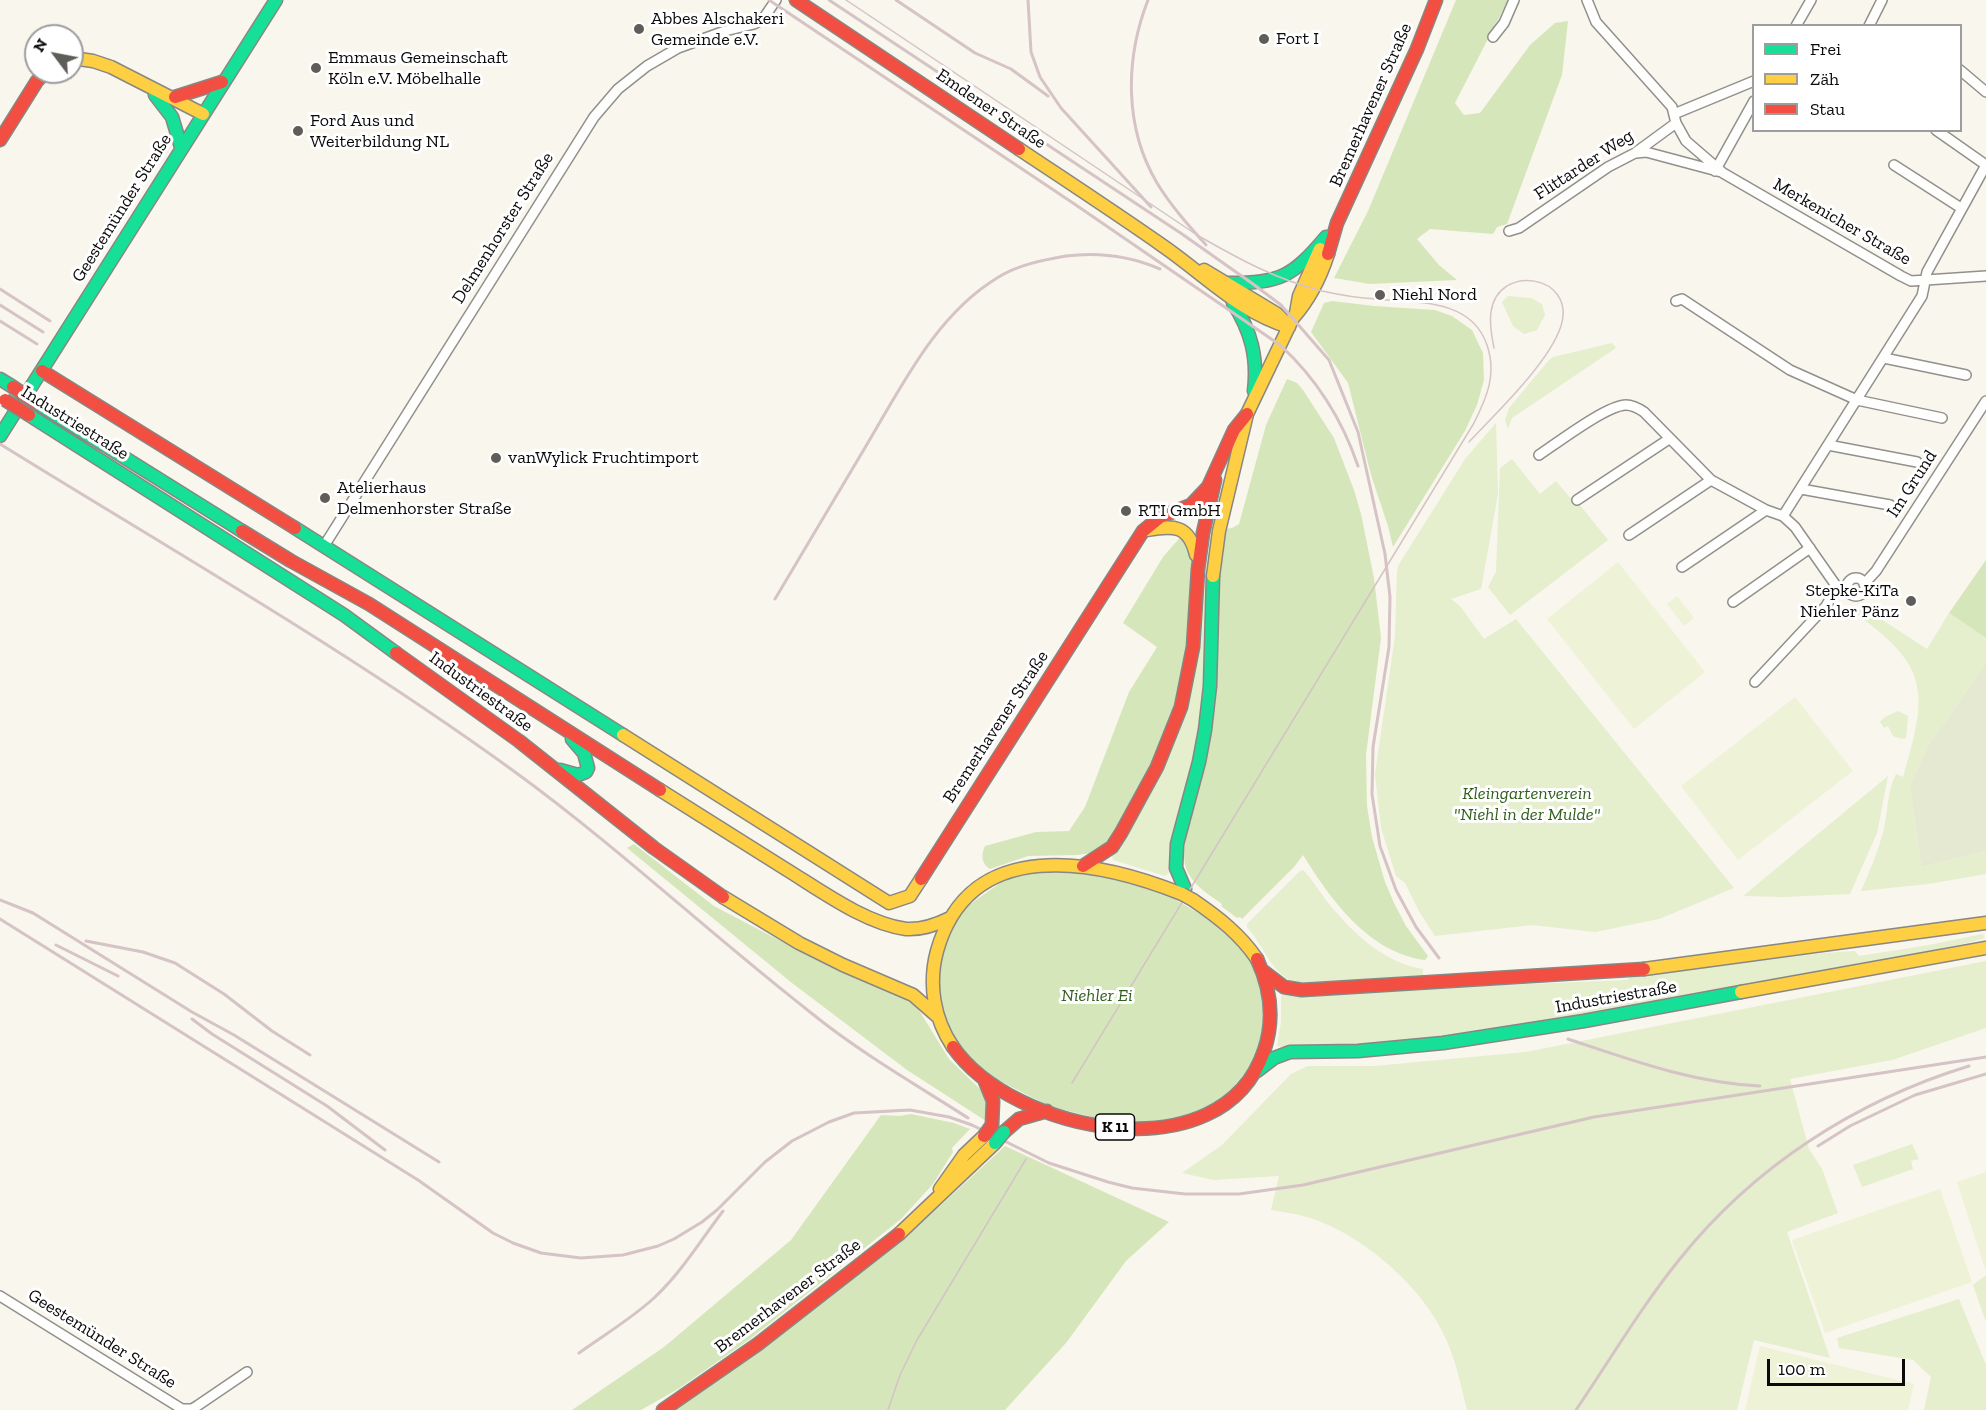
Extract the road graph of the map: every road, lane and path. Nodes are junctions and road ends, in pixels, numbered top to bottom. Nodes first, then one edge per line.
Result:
1 (276, 0) edge
2 (776, 0) edge
3 (796, 0) edge
4 (1436, 0) edge
5 (1514, 0) edge
6 (1587, 0) edge
7 (1810, 0) edge
8 (1882, 0) edge
9 (1797, 24) edge
10 (1870, 24) edge
11 (1493, 37) dead end
12 (84, 59) edge
13 (1962, 72) edge
14 (222, 82) junction
15 (1752, 82) edge
16 (35, 84) edge
17 (152, 90) junction
18 (1986, 92) edge
19 (175, 97) junction
20 (1752, 105) edge
21 (200, 119) junction
22 (1675, 119) junction
23 (1939, 132) edge
24 (0, 140) edge
25 (181, 147) junction
26 (1635, 153) junction
27 (1894, 165) dead end
28 (1986, 165) edge
29 (1718, 170) junction
30 (1961, 208) junction
31 (1337, 223) junction
32 (1509, 231) dead end
33 (1326, 237) junction
34 (1166, 248) junction
35 (1986, 276) edge
36 (1925, 281) junction
37 (1228, 283) junction
38 (1229, 297) junction
39 (1676, 301) dead end
40 (1296, 314) junction
41 (1289, 327) junction
42 (1884, 358) junction
43 (42, 371) junction
44 (1966, 375) dead end
45 (0, 379) edge
46 (3, 398) edge
47 (1857, 400) junction
48 (1986, 401) edge
49 (1249, 410) junction
50 (1942, 418) dead end
51 (0, 436) edge
52 (1669, 439) junction
53 (1828, 445) junction
54 (1539, 455) dead end
55 (1917, 462) dead end
56 (1218, 466) junction
57 (1711, 480) junction
58 (1801, 489) junction
59 (1577, 500) dead end
60 (1191, 505) junction
61 (1890, 505) dead end
62 (1208, 508) junction
63 (1766, 510) junction
64 (1783, 516) junction
65 (1143, 531) junction
66 (1219, 531) junction
67 (1629, 535) dead end
68 (324, 546) junction
69 (1810, 548) junction
70 (1682, 567) dead end
71 (1198, 569) junction
72 (1837, 587) junction
73 (1733, 602) dead end
74 (1755, 682) dead end
75 (559, 725) junction
76 (533, 752) junction
77 (1083, 866) junction
78 (860, 887) joint
79 (1186, 894) junction
80 (950, 918) junction
81 (1986, 923) edge
82 (1986, 948) edge
83 (1263, 971) junction
84 (939, 1022) junction
85 (1255, 1072) junction
86 (981, 1076) junction
87 (1047, 1111) junction
88 (989, 1139) junction
89 (0, 1296) edge
90 (248, 1372) dead end
91 (663, 1410) edge

1 - 14 main road, Geestemünder Straße
2 - 68 street, Delmenhorster Straße
3 - 34 main road, Emdener Straße
4 - 31 main road, Bremerhavener Straße
5 - 11 street
6 - 22 street, Merkenicher Straße
7 - 9 street
8 - 10 street
12 - 17 main road
13 - 18 street
14 - 19 main road
14 - 21 main road, Geestemünder Straße
15 - 22 street, Flittarder Weg
16 - 24 main road
17 - 19 main road
17 - 21 main road
17 - 25 main road
19 - 21 main road
20 - 29 street
21 - 25 main road, Geestemünder Straße
22 - 26 street, Flittarder Weg
22 - 29 street, Merkenicher Straße
23 - 28 street
25 - 43 main road, Geestemünder Straße
26 - 29 street, Merkenicher Straße
26 - 32 street, Flittarder Weg
27 - 30 street
28 - 30 street
29 - 36 street, Merkenicher Straße
30 - 36 street
31 - 33 main road, Bremerhavener Straße
31 - 40 main road, Bremerhavener Straße
33 - 37 main road
33 - 40 main road, Bremerhavener Straße
34 - 37 main road, Emdener Straße
34 - 38 main road, Emdener Straße
35 - 36 street, Merkenicher Straße
36 - 42 street
37 - 41 main road, Emdener Straße
38 - 41 main road, Emdener Straße
38 - 49 main road, Emdener Straße
39 - 47 street
40 - 41 main road, Bremerhavener Straße
41 - 49 main road, Bremerhavener Straße
42 - 44 street
42 - 47 street
43 - 51 main road, Geestemünder Straße
43 - 68 main road, Industriestraße
45 - 75 main road, Industriestraße, bridge
46 - 76 main road, Industriestraße, bridge
47 - 50 street
47 - 53 street
48 - 72 street, Im Grund
49 - 56 main road, Bremerhavener Straße
49 - 66 main road, Bremerhavener Straße
52 - 54 street
52 - 57 street
52 - 59 street
53 - 55 street
53 - 58 street
56 - 60 main road, Bremerhavener Straße
56 - 62 main road, Bremerhavener Straße
57 - 63 street
57 - 67 street
58 - 61 street
58 - 64 street
60 - 62 main road
60 - 65 main road, Bremerhavener Straße
62 - 66 main road
62 - 71 main road, Bremerhavener Straße
63 - 64 street
63 - 70 street
64 - 69 street
65 - 71 main road, Bremerhavener Straße
65 - 78 main road, Bremerhavener Straße
66 - 79 main road, Bremerhavener Straße
68 - 78 main road, Industriestraße
69 - 72 street
69 - 73 street
71 - 77 main road, Bremerhavener Straße
72 - 74 street
75 - 76 main road
75 - 80 main road, Industriestraße
76 - 84 main road, Industriestraße
77 - 79 main road, K 11
77 - 80 main road, K 11
79 - 83 main road, K 11
80 - 84 main road, K 11
81 - 83 main road, Industriestraße
82 - 85 main road, Industriestraße
83 - 85 main road, K 11
84 - 86 main road, K 11
85 - 87 main road, K 11
86 - 87 main road, K 11
86 - 88 main road, Bremerhavener Straße / K 11, bridge
87 - 88 main road, Bremerhavener Straße / K 11, bridge
88 - 91 main road, Bremerhavener Straße / K 11
89 - 90 street, Geestemünder Straße

